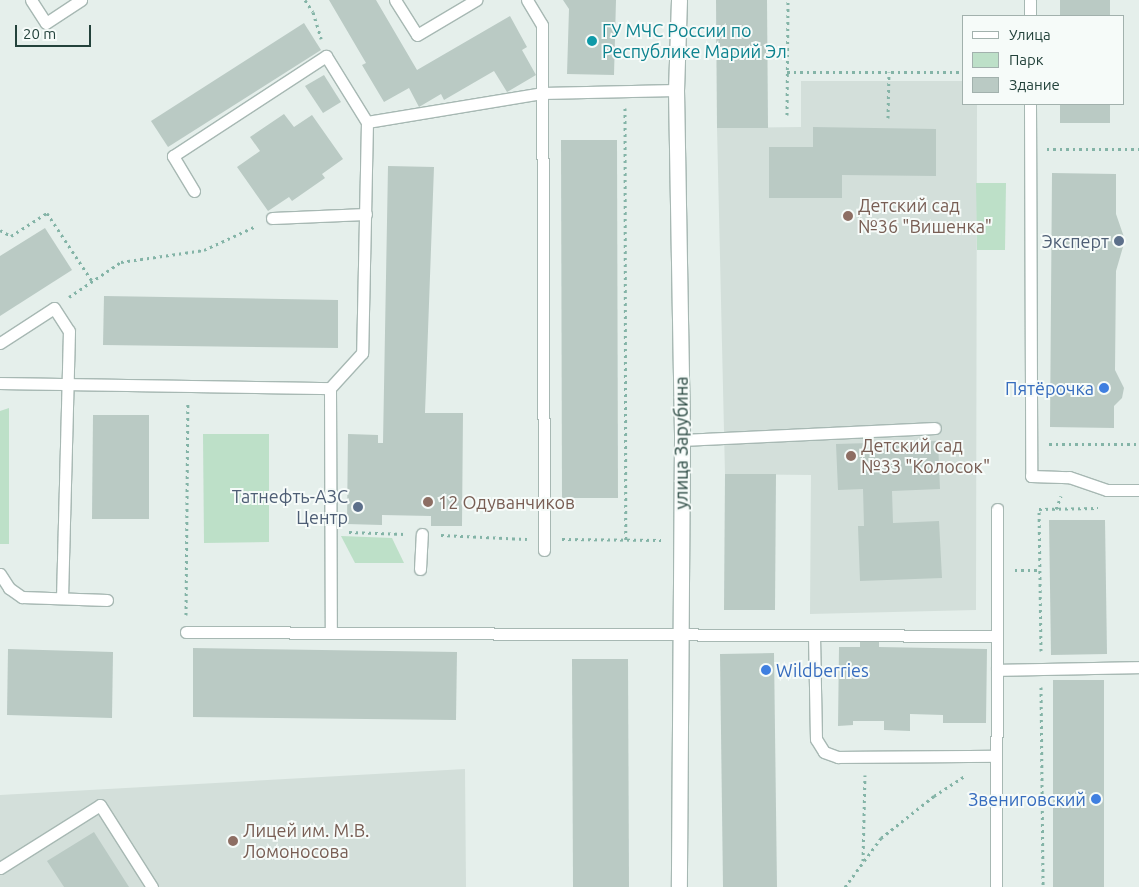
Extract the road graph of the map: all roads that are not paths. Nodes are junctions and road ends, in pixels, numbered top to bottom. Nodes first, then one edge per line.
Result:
1 (32, 0) edge
2 (81, 0) edge
3 (395, 0) edge
4 (476, 0) edge
5 (527, 0) edge
6 (679, 0) edge
7 (1030, 0) edge
8 (1030, 15) edge
9 (676, 90) junction
10 (542, 93) junction
11 (1030, 105) edge
12 (368, 122) junction
13 (194, 190) dead end
14 (366, 214) junction
15 (272, 218) road end
16 (0, 342) edge
17 (0, 383) edge
18 (68, 384) junction
19 (330, 388) junction
20 (935, 428) dead end
21 (682, 440) junction
22 (1139, 490) edge
23 (997, 509) dead end
24 (422, 534) dead end
25 (544, 550) dead end
26 (420, 569) dead end
27 (0, 574) edge
28 (62, 598) junction
29 (107, 600) dead end
30 (186, 632) road end
31 (331, 632) junction
32 (681, 634) junction
33 (814, 635) junction
34 (997, 636) junction
35 (1139, 667) edge
36 (997, 670) junction
37 (996, 756) junction
38 (0, 868) edge
39 (152, 887) edge
40 (679, 887) edge
41 (996, 887) edge

1 - 2 lane
3 - 4 lane
5 - 10 lane
6 - 9 street, улица Зарубина
7 - 8 lane
9 - 10 lane
9 - 21 street, улица Зарубина
10 - 12 lane
10 - 25 lane
11 - 22 lane
12 - 13 lane
12 - 14 lane
14 - 15 lane
14 - 19 lane
16 - 18 lane
17 - 18 lane
18 - 19 lane
18 - 28 lane
19 - 31 lane
20 - 21 lane
21 - 32 street, улица Зарубина
23 - 34 lane
24 - 26 lane
27 - 28 lane
28 - 29 lane
30 - 31 lane
31 - 32 lane
32 - 33 lane
32 - 40 street, улица Зарубина
33 - 34 lane
33 - 37 lane
34 - 36 lane
35 - 36 lane
36 - 37 lane
37 - 41 lane
38 - 39 lane

